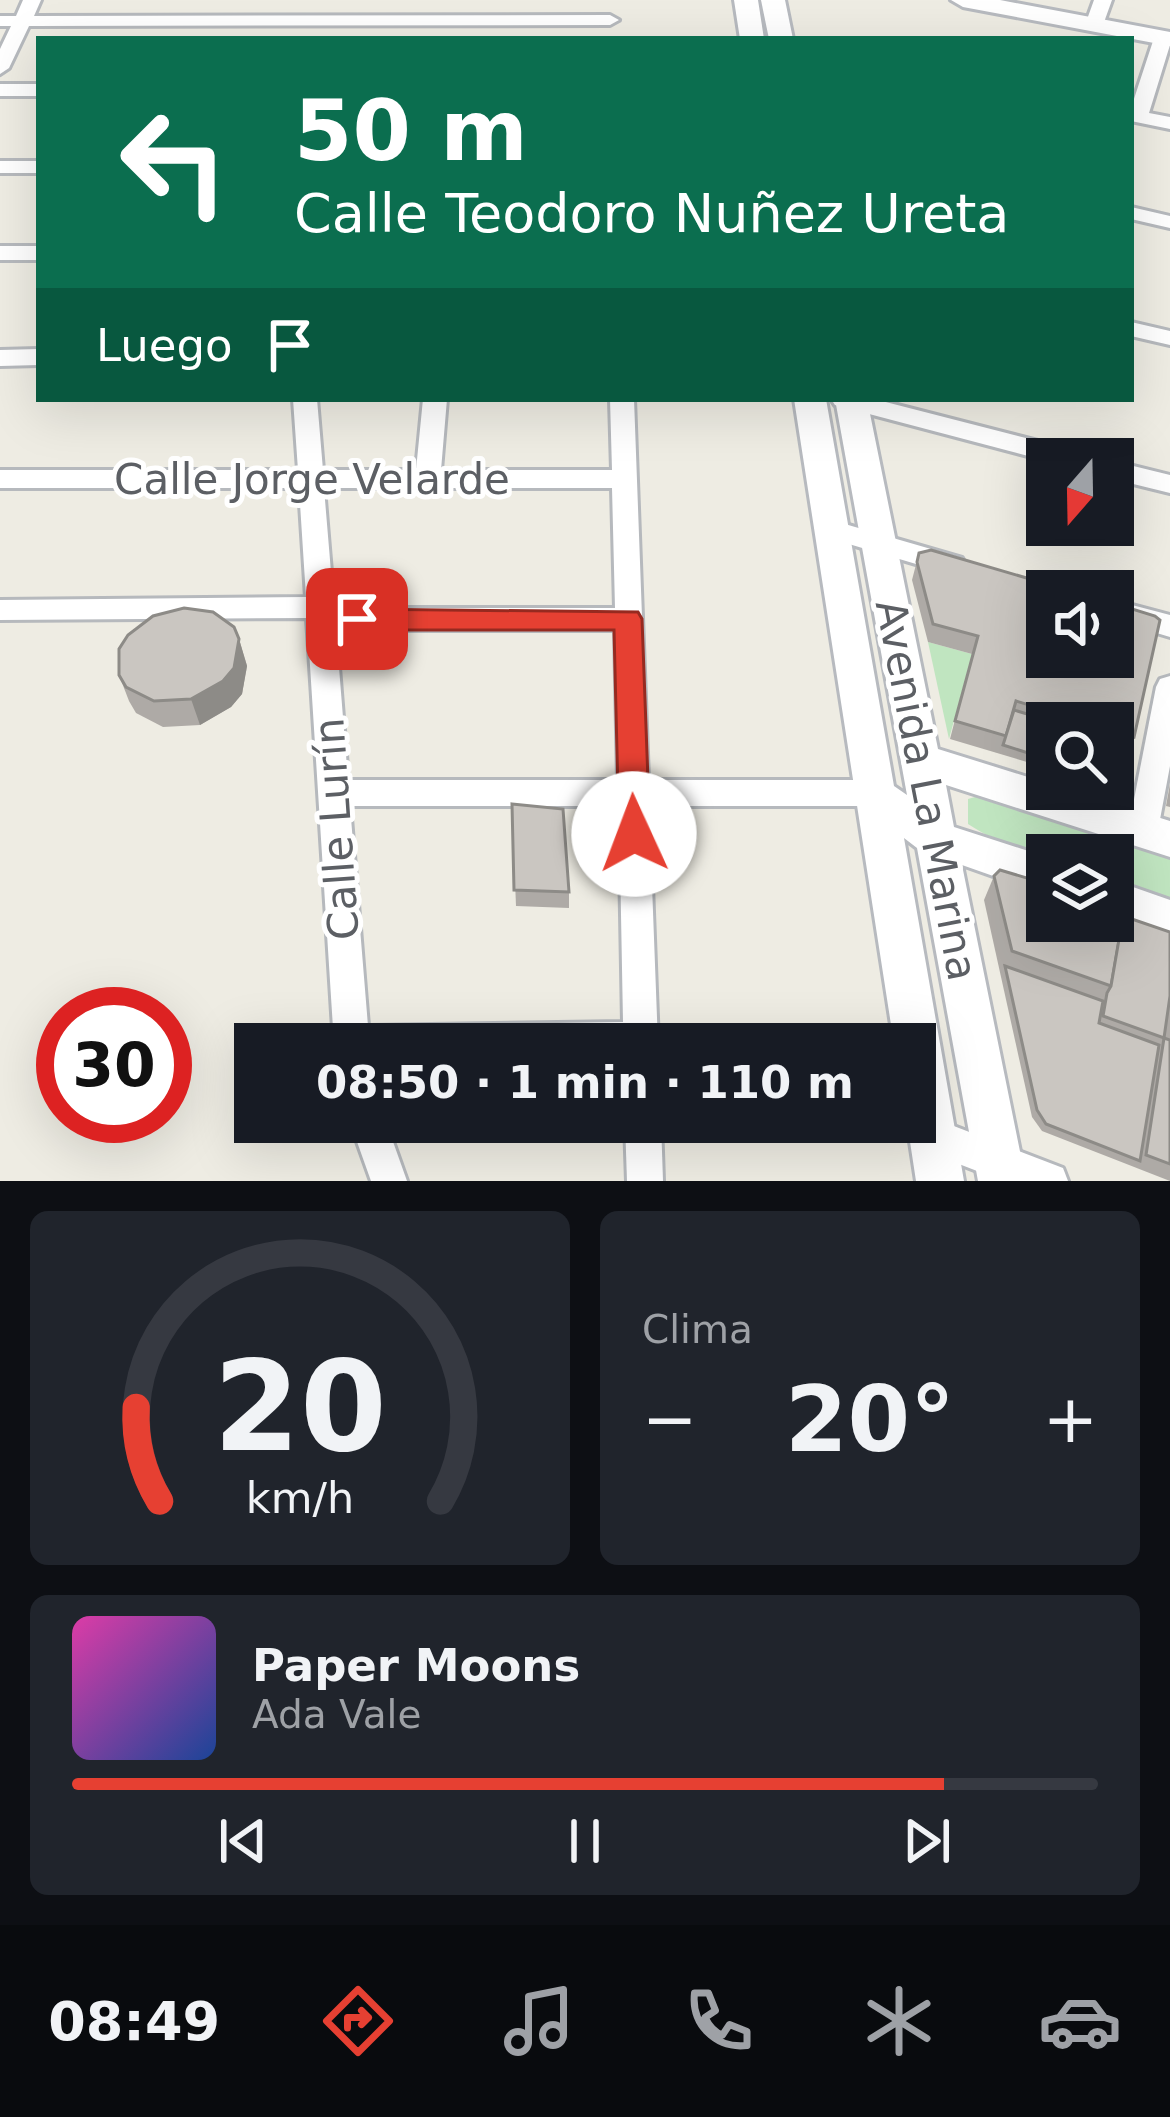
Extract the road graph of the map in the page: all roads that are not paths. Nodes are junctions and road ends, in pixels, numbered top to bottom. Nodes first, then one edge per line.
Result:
1 (32, 0) edge
2 (746, 0) edge
3 (773, 0) edge
4 (963, 0) edge
5 (1033, 0) edge
6 (1099, 12) edge
7 (278, 20) edge
8 (610, 20) edge
9 (0, 21) edge
10 (23, 21) junction
11 (1168, 34) edge
12 (752, 36) edge
13 (780, 36) edge
14 (0, 68) edge
15 (0, 90) edge
16 (36, 90) edge
17 (1135, 116) edge
18 (1170, 123) edge
19 (0, 166) edge
20 (36, 167) edge
21 (1134, 214) edge
22 (1170, 221) edge
23 (0, 253) edge
24 (36, 253) edge
25 (1134, 330) edge
26 (1170, 338) edge
27 (36, 357) edge
28 (0, 358) edge
29 (304, 402) edge
30 (435, 402) edge
31 (622, 402) edge
32 (810, 402) edge
33 (848, 402) edge
34 (856, 402) edge
35 (1026, 447) edge
36 (1134, 475) edge
37 (0, 479) edge
38 (310, 479) junction
39 (428, 479) junction
40 (624, 479) junction
41 (1170, 484) edge
42 (831, 530) junction
43 (879, 544) junction
44 (984, 574) edge
45 (0, 610) edge
46 (320, 613) junction
47 (1134, 616) edge
48 (628, 619) junction
49 (1170, 626) edge
50 (1170, 687) edge
51 (920, 760) junction
52 (334, 793) junction
53 (633, 793) junction
54 (873, 793) junction
55 (1156, 835) edge
56 (937, 838) junction
57 (1026, 869) edge
58 (1134, 906) edge
59 (1170, 919) edge
60 (350, 1023) edge
61 (639, 1023) edge
62 (913, 1023) edge
63 (936, 1138) edge
64 (375, 1143) edge
65 (643, 1143) edge
66 (933, 1143) edge
67 (1000, 1171) edge
68 (388, 1181) edge
69 (644, 1181) edge
70 (940, 1181) edge
71 (1050, 1181) edge

1 - 10 street
2 - 12 street
3 - 13 street
4 - 6 street
5 - 6 street
6 - 11 street
7 - 8 street
7 - 10 street
9 - 10 street
10 - 14 street
11 - 17 street
15 - 16 street
17 - 18 street
19 - 20 street
21 - 22 street
23 - 24 street
25 - 26 street
27 - 28 street
29 - 38 street, Calle Lurín
30 - 39 street
31 - 40 street
32 - 42 street, Avenida La Marina
33 - 43 street, Avenida La Marina
34 - 35 street
36 - 41 street
37 - 38 street, Calle Jorge Velarde
38 - 39 street, Calle Jorge Velarde
38 - 46 street, Calle Lurín
39 - 40 street, Calle Jorge Velarde
40 - 48 street
42 - 43 street
42 - 54 street, Avenida La Marina
43 - 44 street
43 - 51 street, Avenida La Marina
45 - 46 street
46 - 48 street
46 - 52 street, Calle Lurín
47 - 49 street
48 - 53 street
50 - 55 street
51 - 54 street
51 - 55 street
51 - 56 street, Avenida La Marina
52 - 53 street
52 - 60 street, Calle Lurín
53 - 54 street
53 - 61 street
54 - 56 street
54 - 62 street, Avenida La Marina
56 - 57 street
56 - 67 street, Avenida La Marina
58 - 59 street
63 - 67 street
64 - 68 street
65 - 69 street
66 - 70 street, Avenida La Marina
67 - 71 street

